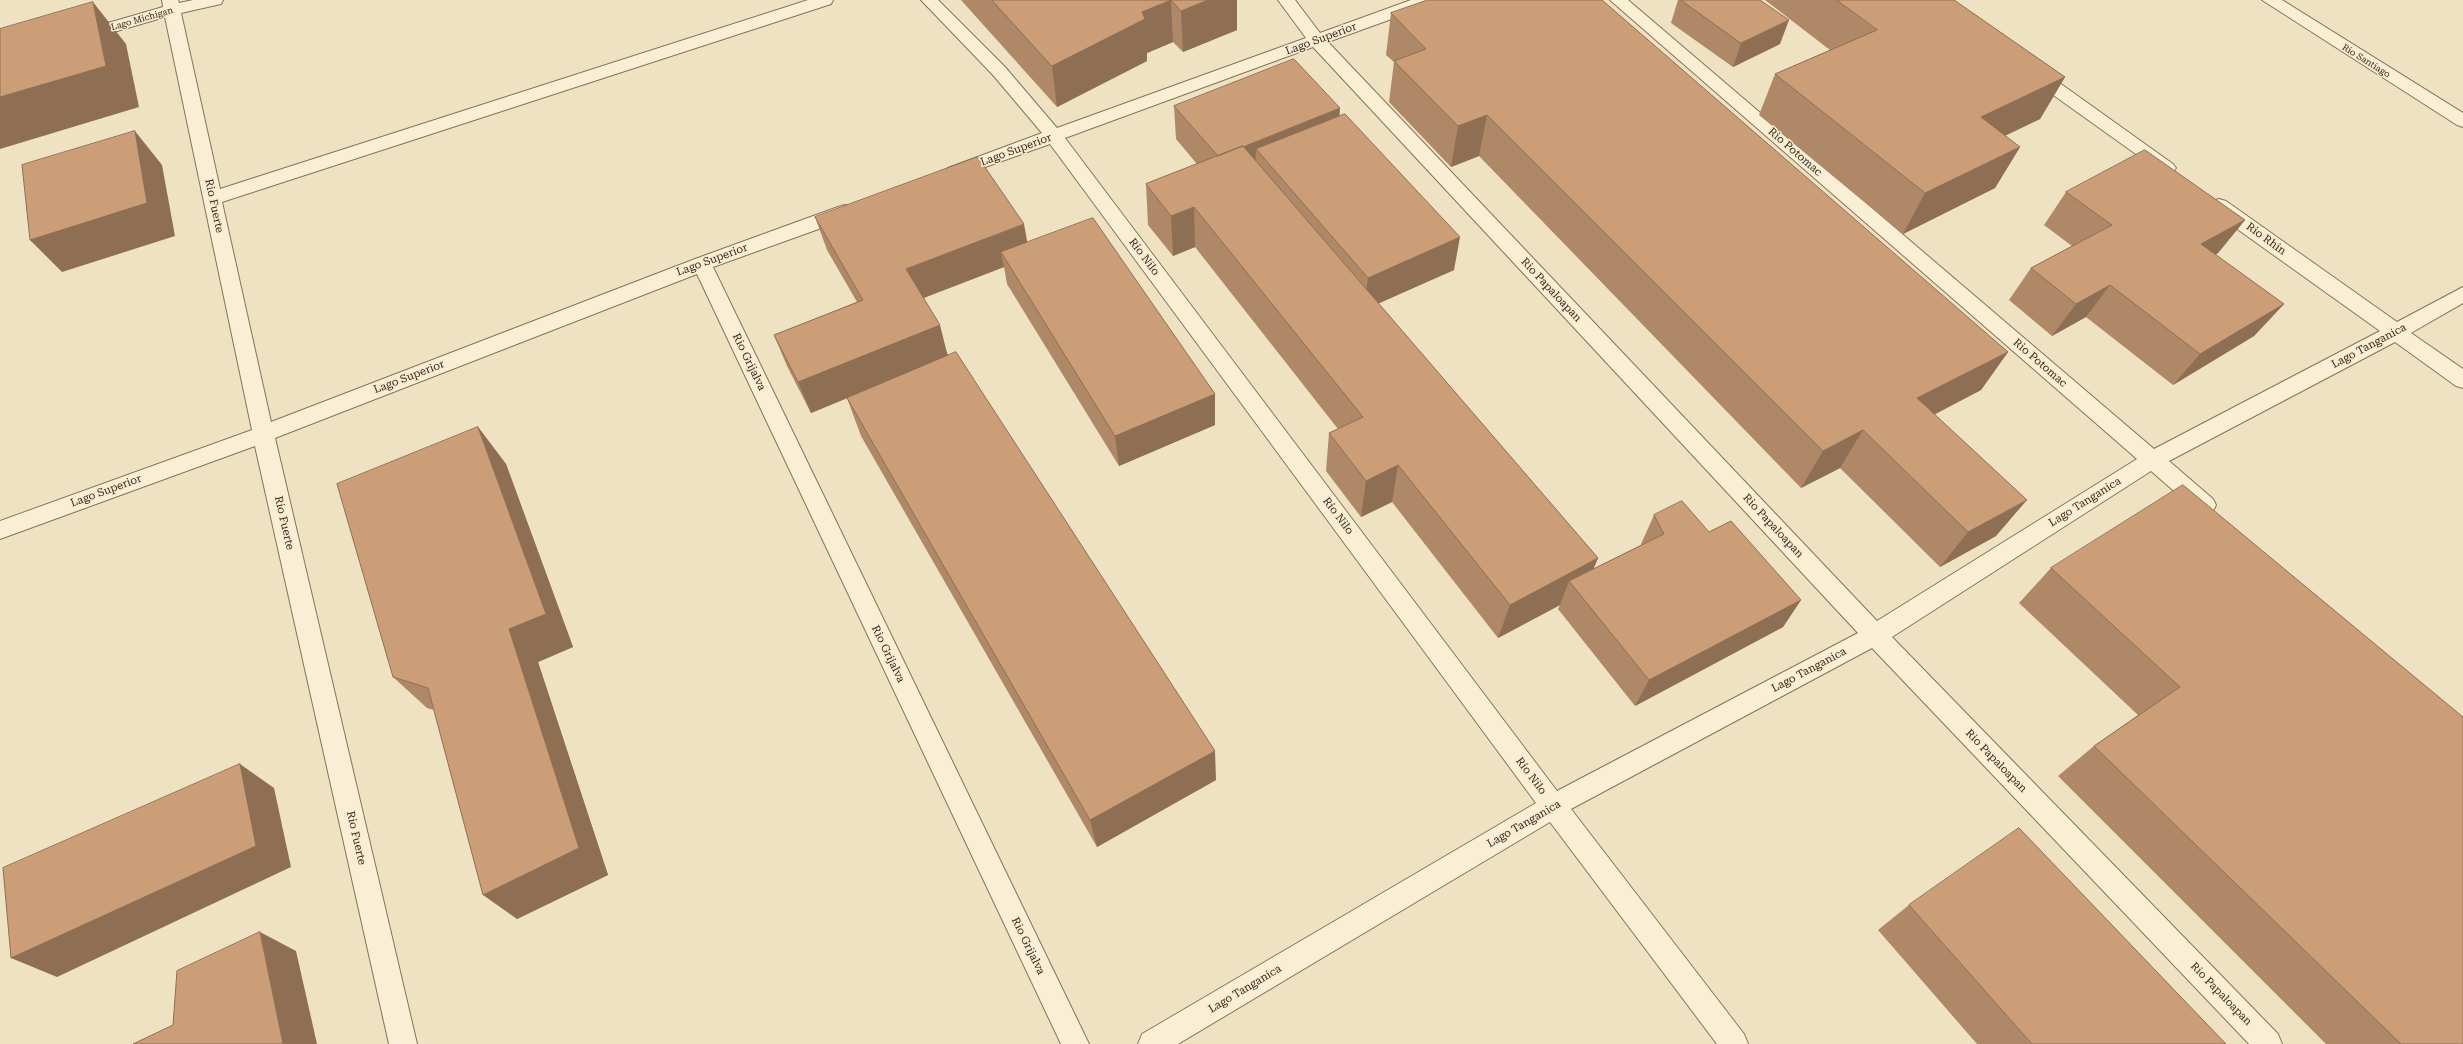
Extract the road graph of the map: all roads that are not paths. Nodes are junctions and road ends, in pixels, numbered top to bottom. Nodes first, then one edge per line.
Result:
1 (215, 0) edge
2 (826, 0) edge
3 (929, 0) edge
4 (1286, 0) edge
5 (1427, 0) edge
6 (1618, 0) edge
7 (2270, 0) edge
8 (171, 5) edge
9 (1317, 40) junction
10 (67, 41) edge
11 (2022, 65) edge
12 (2463, 121) edge
13 (1054, 136) junction
14 (934, 179) edge
15 (2183, 180) edge
16 (2203, 194) edge
17 (212, 198) junction
18 (859, 206) edge
19 (702, 264) junction
20 (2463, 294) edge
21 (2396, 332) junction
22 (2463, 380) edge
23 (263, 434) junction
24 (2152, 460) junction
25 (2218, 516) edge
26 (0, 530) edge
27 (1875, 635) junction
28 (1553, 806) junction
29 (404, 1044) edge
30 (1075, 1044) edge
31 (1152, 1044) edge
32 (1734, 1044) edge
33 (2268, 1044) edge

1 - 8 street, Lago Michigan
2 - 17 street
3 - 13 street, Río Nilo
4 - 9 street, Rio Papaloapan
5 - 9 street, Lago Superior
6 - 24 street, Rio Potomac
7 - 12 street, Rio Santiago
8 - 10 street, Lago Michigan
8 - 17 street, Rio Fuerte
9 - 13 street, Lago Superior
9 - 27 street, Rio Papaloapan
11 - 15 street
13 - 14 street, Lago Superior
13 - 28 street, Río Nilo
16 - 21 street, Rio Rhin
17 - 23 street, Rio Fuerte
18 - 19 street, Lago Superior
19 - 23 street, Lago Superior
19 - 30 street, Rio Grijalva
20 - 21 street, Lago Tanganica
21 - 22 street, Rio Rhin
21 - 24 street, Lago Tanganica
23 - 26 street, Lago Superior
23 - 29 street, Rio Fuerte
24 - 25 street, Rio Potomac
24 - 27 street, Lago Tanganica
27 - 28 street, Lago Tanganica
27 - 33 street, Rio Papaloapan
28 - 31 street, Lago Tanganica
28 - 32 street, Río Nilo

